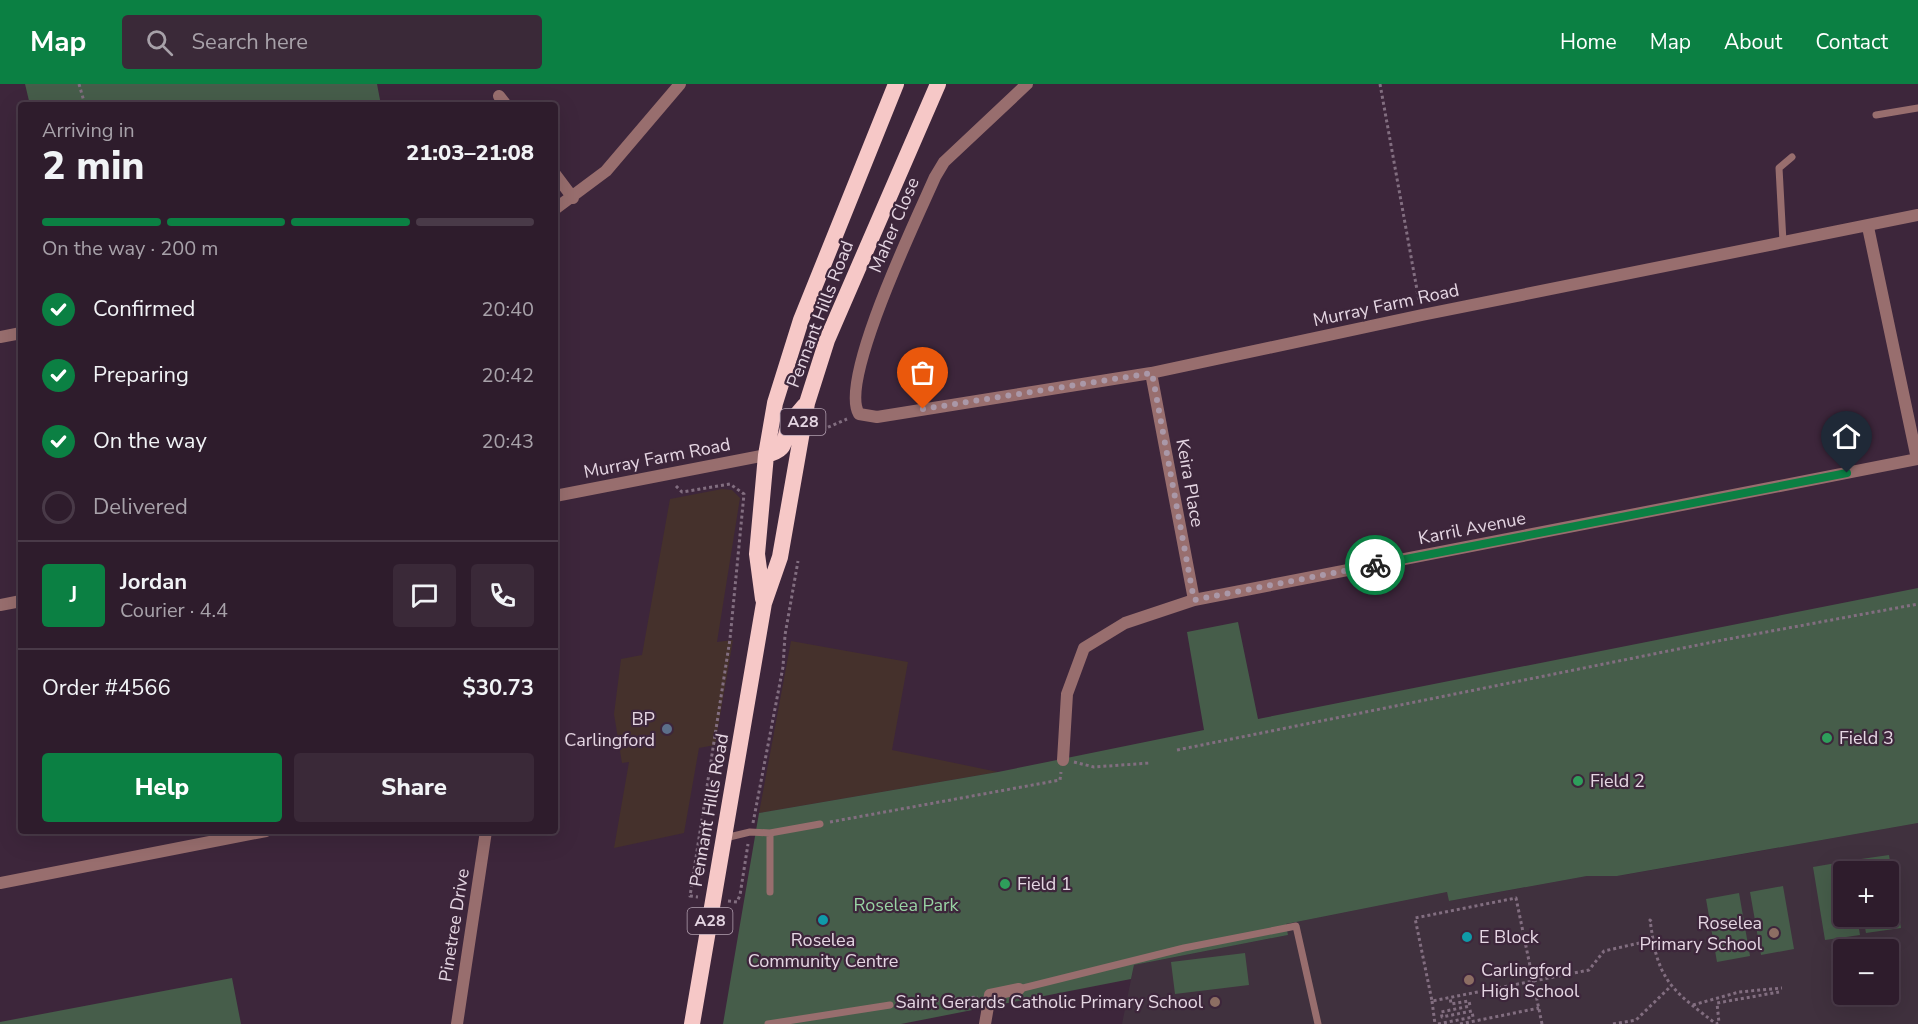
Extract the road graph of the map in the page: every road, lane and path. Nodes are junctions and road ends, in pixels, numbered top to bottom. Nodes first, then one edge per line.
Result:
1 (79, 84) edge
2 (680, 84) edge
3 (896, 84) edge
4 (938, 84) edge
5 (1028, 84) edge
6 (1380, 84) edge
7 (84, 102) edge
8 (1918, 108) edge
9 (1876, 116) dead end
10 (1792, 157) dead end
11 (558, 178) edge
12 (573, 198) junction
13 (558, 207) edge
14 (1918, 216) edge
15 (1868, 227) junction
16 (1783, 242) junction
17 (1422, 315) junction
18 (18, 334) edge
19 (0, 338) edge
20 (1152, 373) junction
21 (807, 403) junction
22 (859, 414) junction
23 (814, 433) dead end
24 (766, 455) junction
25 (1917, 459) edge
26 (663, 475) junction
27 (558, 495) edge
28 (799, 554) dead end
29 (1194, 600) junction
30 (18, 602) edge
31 (764, 603) junction
32 (1918, 604) edge
33 (0, 605) edge
34 (1177, 750) dead end
35 (1063, 760) junction
36 (1150, 763) dead end
37 (820, 824) joint
38 (750, 832) junction
39 (770, 833) junction
40 (251, 834) edge
41 (486, 834) edge
42 (724, 838) junction
43 (0, 883) edge
44 (770, 892) dead end
45 (690, 896) dead end
46 (737, 902) dead end
47 (1652, 922) dead end
48 (1653, 940) junction
49 (1533, 980) junction
50 (1670, 987) junction
51 (1020, 989) joint
52 (990, 995) junction
53 (1450, 997) junction
54 (1432, 1001) junction
55 (890, 1005) joint
56 (1693, 1005) junction
57 (1539, 1008) junction
58 (457, 1024) edge
59 (692, 1024) edge
60 (768, 1024) edge
61 (985, 1024) edge
62 (1317, 1024) edge
63 (1436, 1024) edge
64 (1460, 1024) edge
65 (1542, 1024) edge
66 (1613, 1024) edge

1 - 7 path
2 - 12 street
3 - 24 highway, Pennant Hills Road / A28
4 - 21 highway, Pennant Hills Road / A28
5 - 22 street, Maher Close
6 - 17 path
8 - 9 lane
10 - 16 lane
11 - 12 street
12 - 13 street
14 - 15 street, Murray Farm Road
15 - 16 street, Murray Farm Road
15 - 25 street
16 - 17 street, Murray Farm Road
17 - 20 street, Murray Farm Road
18 - 19 street
20 - 22 street, Murray Farm Road
20 - 29 street, Keira Place
21 - 24 highway
21 - 31 highway, Pennant Hills Road / A28
22 - 23 path
24 - 26 street, Murray Farm Road
24 - 31 highway, Pennant Hills Road / A28
25 - 29 street, Karril Avenue
26 - 27 street, Murray Farm Road
26 - 45 path
28 - 38 path
29 - 35 street, Karril Avenue
30 - 33 street
31 - 42 highway, Pennant Hills Road / A28
32 - 34 path
35 - 36 path
35 - 37 path
37 - 39 lane
38 - 39 lane
38 - 42 lane
38 - 46 path
39 - 44 lane
40 - 43 street
41 - 58 street, Pinetree Drive
42 - 59 highway, Pennant Hills Road / A28
47 - 48 path
48 - 49 path
48 - 50 path
49 - 53 path
49 - 54 path
49 - 57 path
50 - 56 path
50 - 66 path
51 - 52 street
51 - 62 lane
52 - 55 path
52 - 61 street
53 - 54 path
53 - 63 path
54 - 63 path
55 - 60 lane
56 - 56 path
57 - 64 path
57 - 65 path

